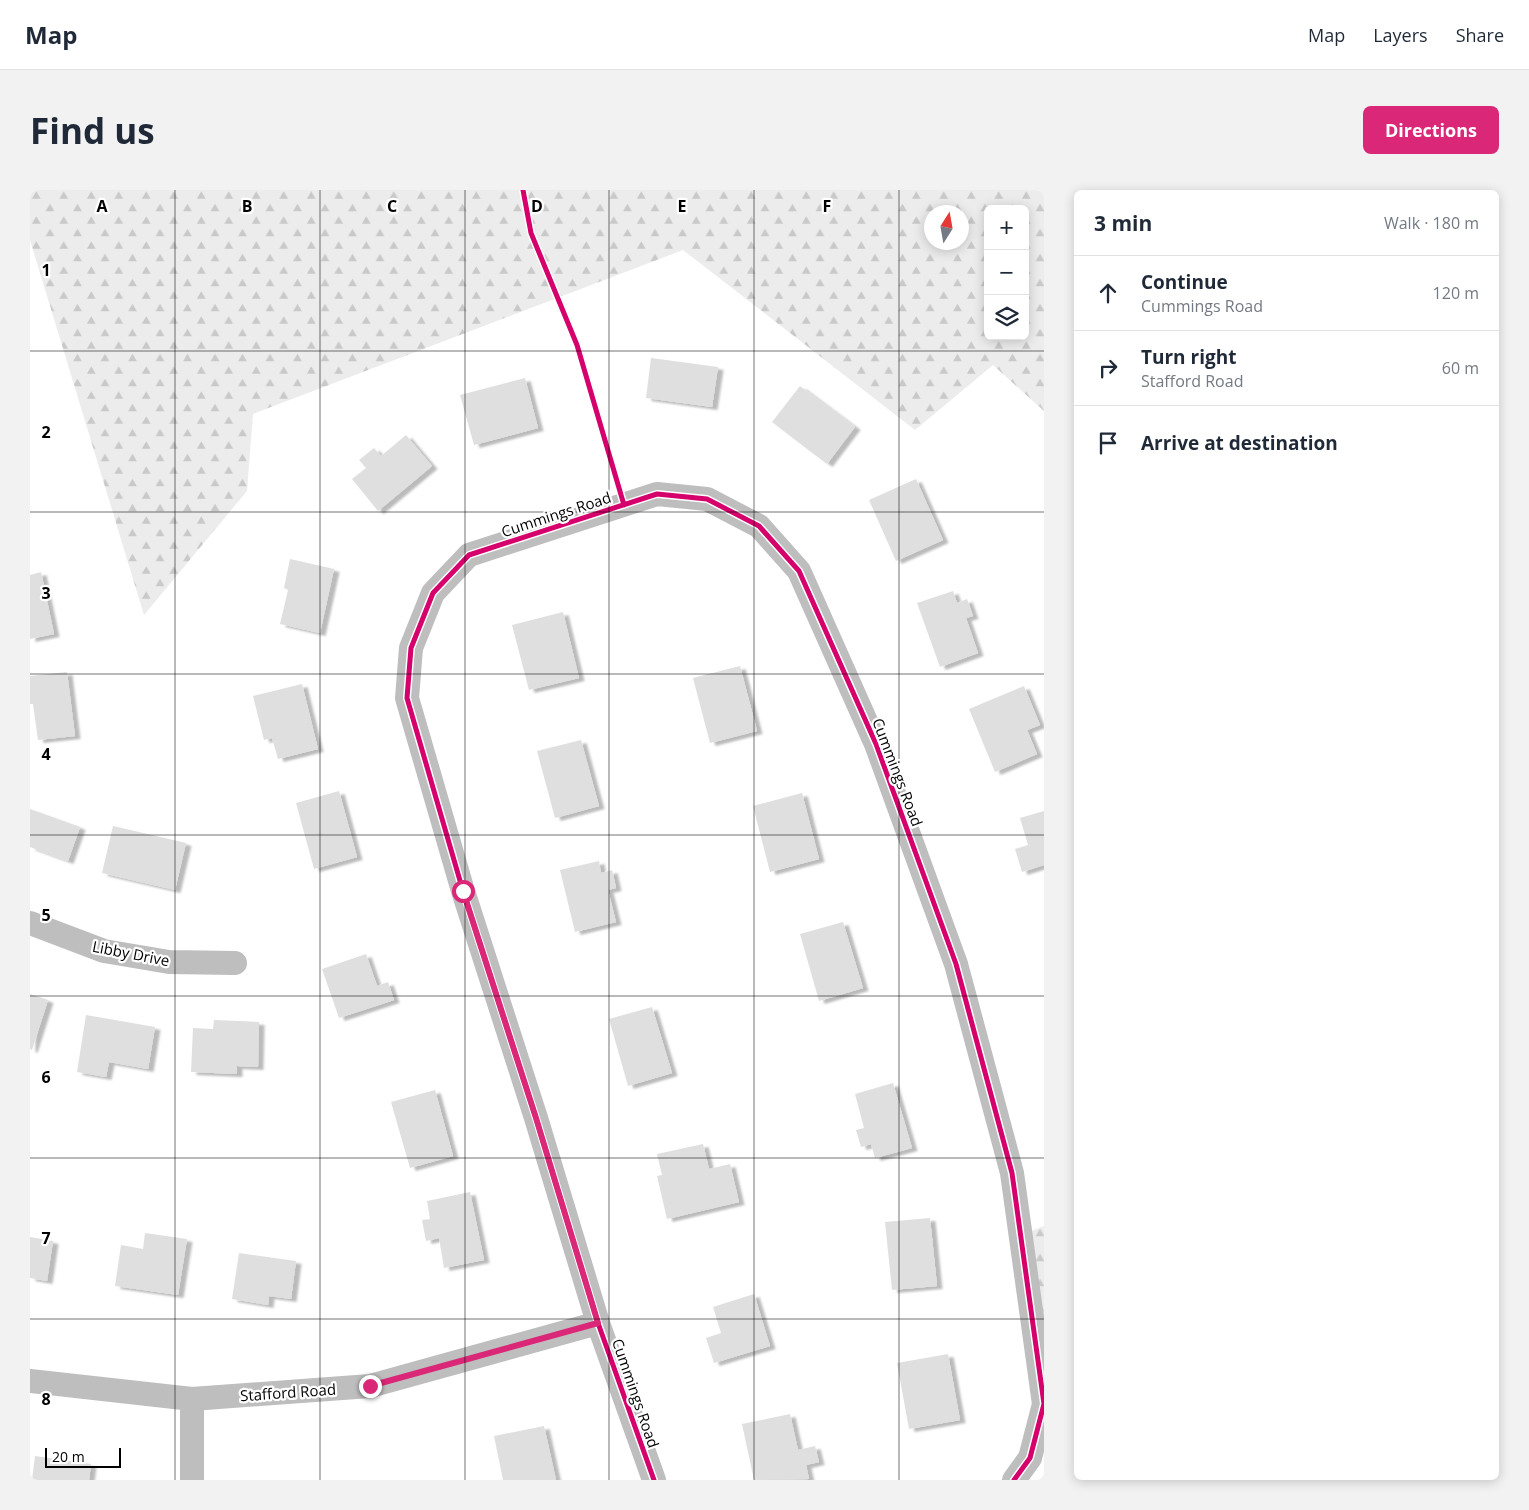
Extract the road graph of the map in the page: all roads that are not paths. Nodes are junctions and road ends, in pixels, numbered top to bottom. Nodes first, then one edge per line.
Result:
1 (30, 923) edge
2 (235, 963) dead end
3 (598, 1323) junction
4 (30, 1381) edge
5 (192, 1400) junction
6 (192, 1480) edge
7 (654, 1480) edge
8 (1014, 1480) edge

1 - 2 street, Libby Drive
3 - 5 street, Stafford Road
3 - 7 street, Cummings Road
3 - 8 street, Cummings Road
4 - 5 street, Stafford Road
5 - 6 street

